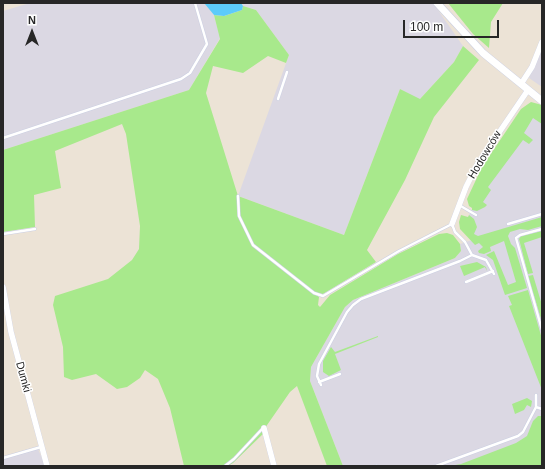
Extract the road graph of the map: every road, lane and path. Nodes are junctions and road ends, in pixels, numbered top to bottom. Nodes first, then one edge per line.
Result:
1 (195, 3) edge
2 (437, 3) edge
3 (542, 42) edge
4 (287, 72) dead end
5 (521, 84) junction
6 (528, 90) junction
7 (278, 99) dead end
8 (542, 100) edge
9 (3, 138) edge
10 (238, 196) dead end
11 (458, 205) junction
12 (542, 214) edge
13 (476, 215) dead end
14 (452, 224) junction
15 (508, 224) dead end
16 (35, 229) dead end
17 (542, 229) edge
18 (3, 234) edge
19 (472, 255) junction
20 (466, 282) dead end
21 (3, 287) edge
22 (542, 330) edge
23 (340, 374) dead end
24 (536, 395) dead end
25 (536, 407) junction
26 (542, 408) edge
27 (264, 428) joint
28 (41, 447) junction
29 (3, 458) edge
30 (46, 466) edge
31 (225, 466) edge
32 (274, 466) edge
33 (436, 466) edge

1 - 9 lane
2 - 5 street
3 - 5 street
4 - 7 lane
5 - 6 street
6 - 8 street
6 - 11 street, Hodowców
10 - 14 lane
11 - 13 lane
11 - 14 street, Hodowców
12 - 15 lane
14 - 19 lane
16 - 18 lane
17 - 22 lane
19 - 20 lane
19 - 23 lane
21 - 28 street, Dumki
24 - 25 lane
25 - 26 lane
25 - 33 lane
27 - 31 lane
27 - 32 street
28 - 29 lane
28 - 30 street, Dumki

